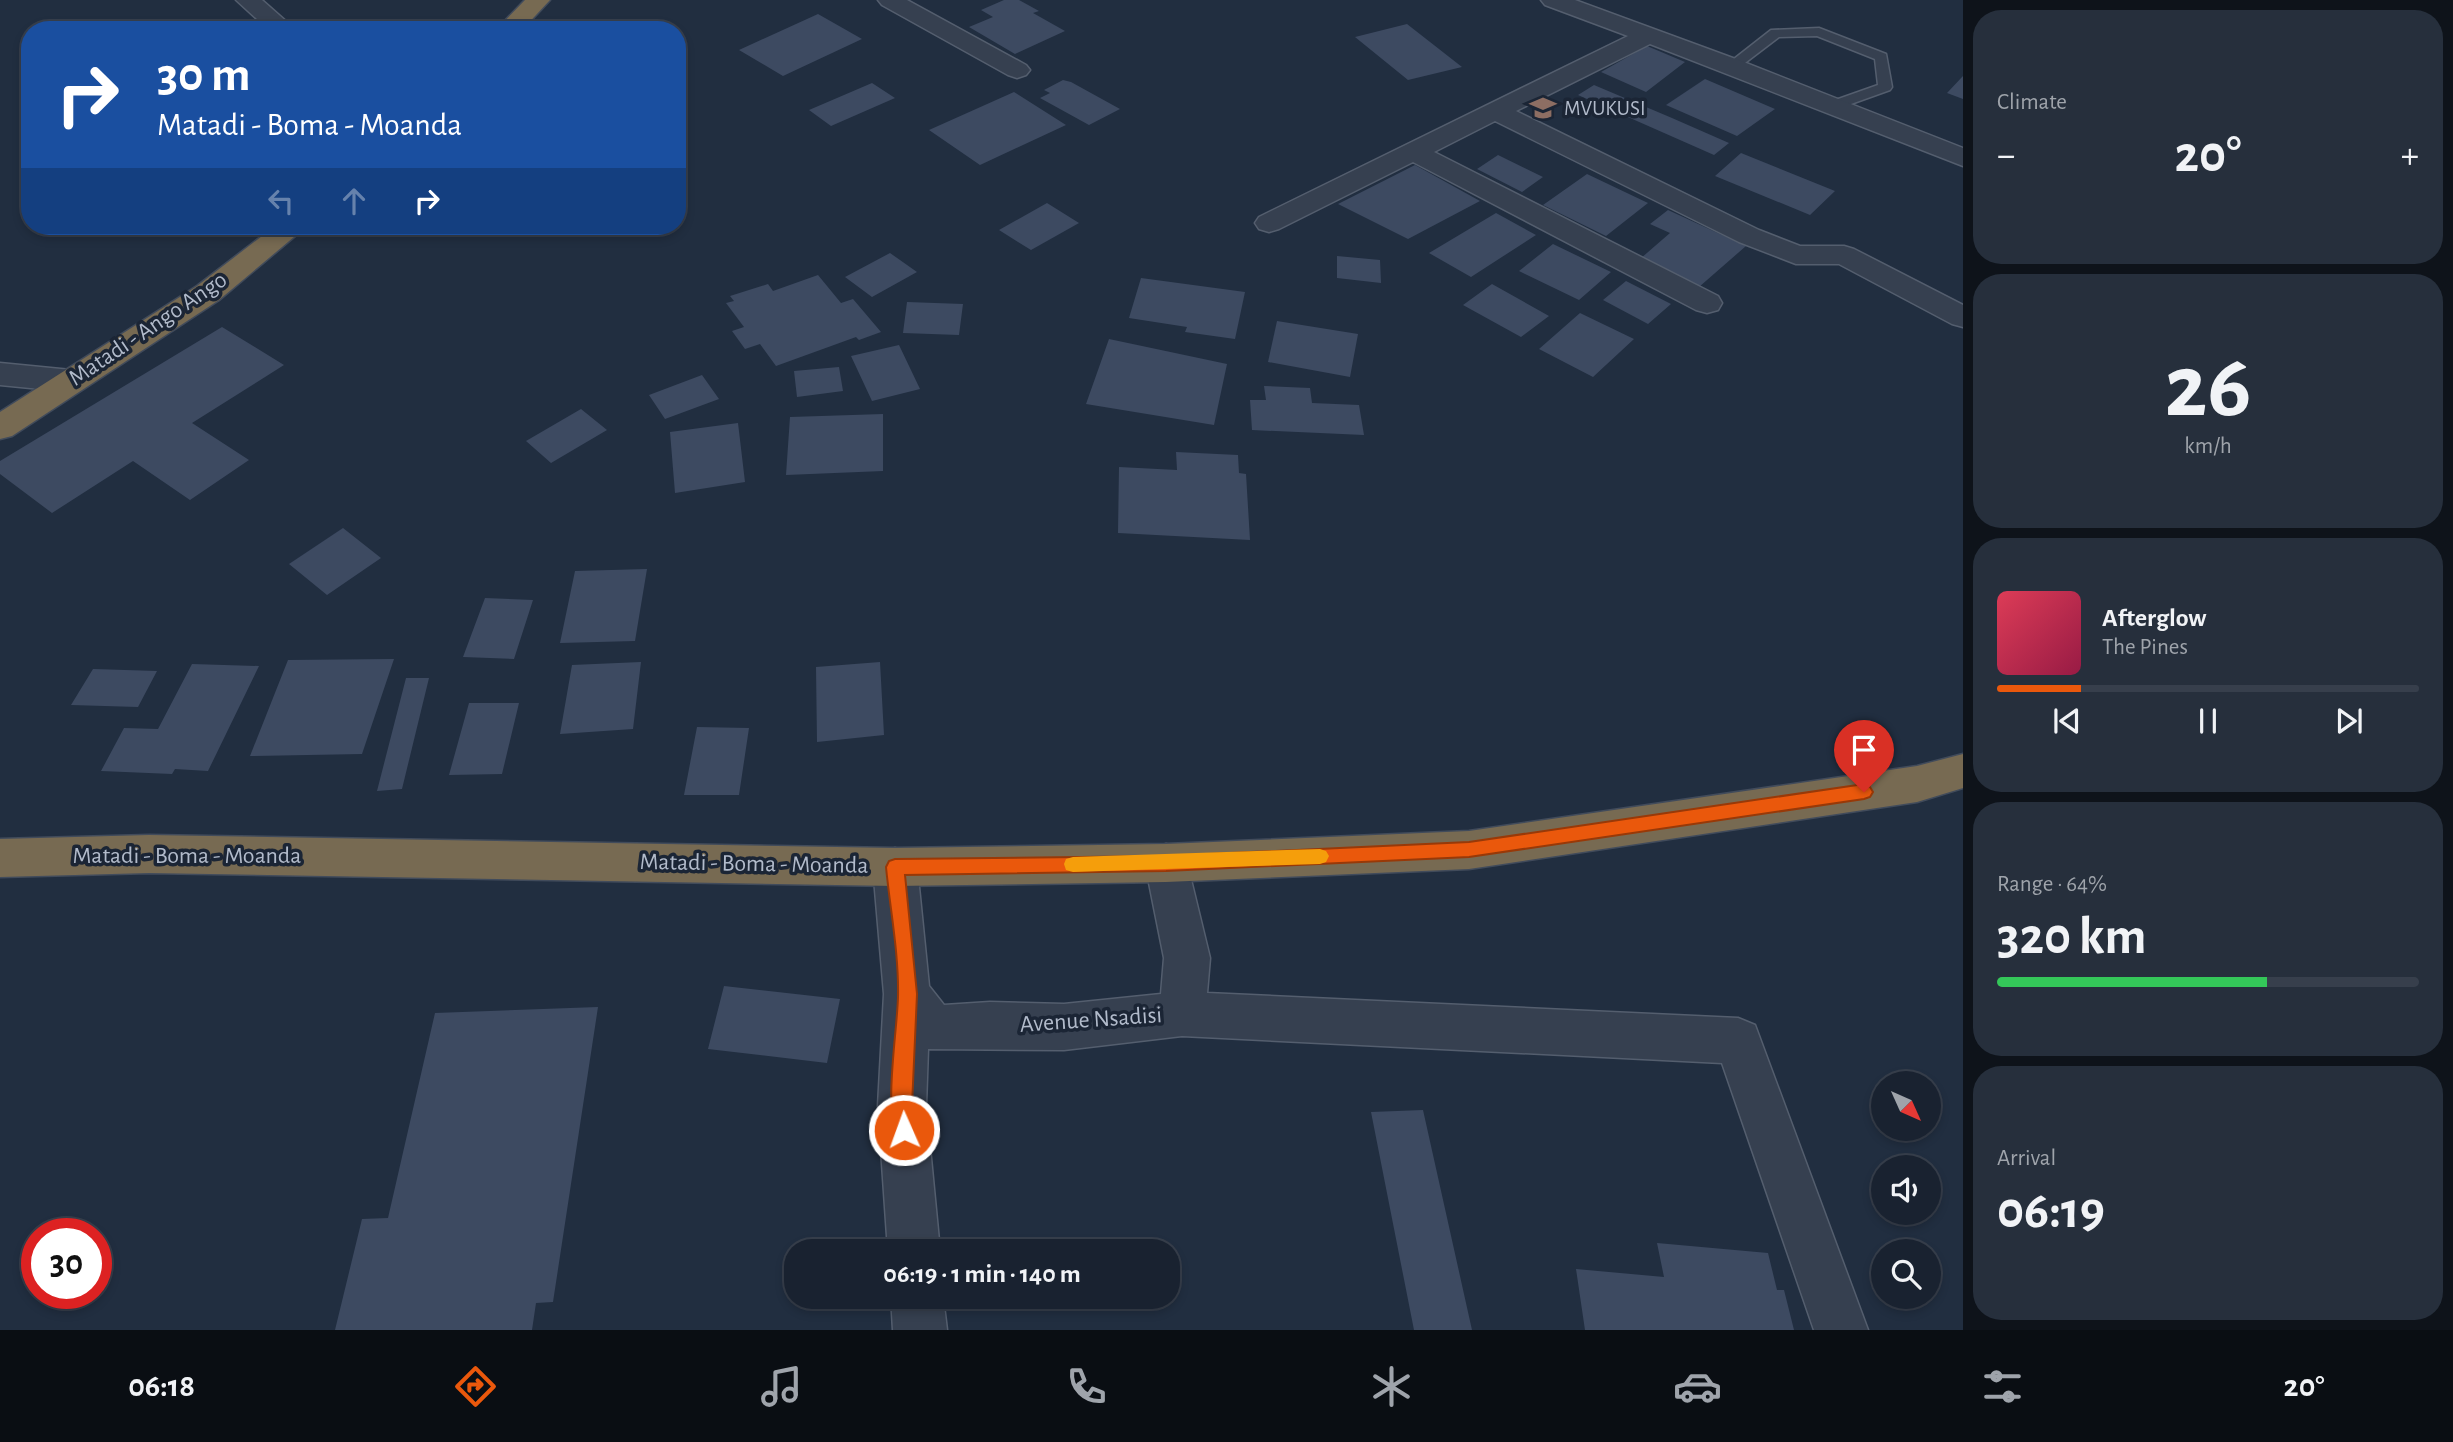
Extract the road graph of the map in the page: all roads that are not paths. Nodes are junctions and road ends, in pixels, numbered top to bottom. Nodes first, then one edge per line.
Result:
1 (248, 0) edge
2 (538, 0) edge
3 (890, 0) edge
4 (1553, 0) edge
5 (273, 21) edge
6 (517, 21) edge
7 (1650, 35) junction
8 (1732, 66) junction
9 (1017, 70) dead end
10 (1832, 106) junction
11 (1495, 111) junction
12 (1414, 152) junction
13 (1963, 158) edge
14 (1269, 223) dead end
15 (282, 235) edge
16 (1707, 303) dead end
17 (1963, 317) edge
18 (0, 374) edge
19 (71, 382) junction
20 (0, 428) edge
21 (1963, 771) edge
22 (0, 858) edge
23 (1166, 863) junction
24 (895, 867) junction
25 (907, 994) junction
26 (1182, 1014) junction
27 (913, 1239) edge
28 (918, 1309) edge
29 (920, 1330) edge
30 (1841, 1330) edge

1 - 5 street
2 - 6 highway
3 - 9 street
4 - 7 street
7 - 8 street
7 - 11 street
8 - 10 street
8 - 10 lane
10 - 13 street
11 - 12 street
11 - 17 street
12 - 14 street
12 - 16 street
15 - 19 highway, Matadi - Ango Ango
18 - 19 street
19 - 20 highway, Matadi - Ango Ango
21 - 23 highway, Matadi - Boma - Moanda
22 - 24 highway, Matadi - Boma - Moanda
23 - 24 highway, Matadi - Boma - Moanda
23 - 26 street, Avenue Nsadisi
24 - 25 street
25 - 26 street, Avenue Nsadisi
25 - 27 street
26 - 30 street
28 - 29 street

